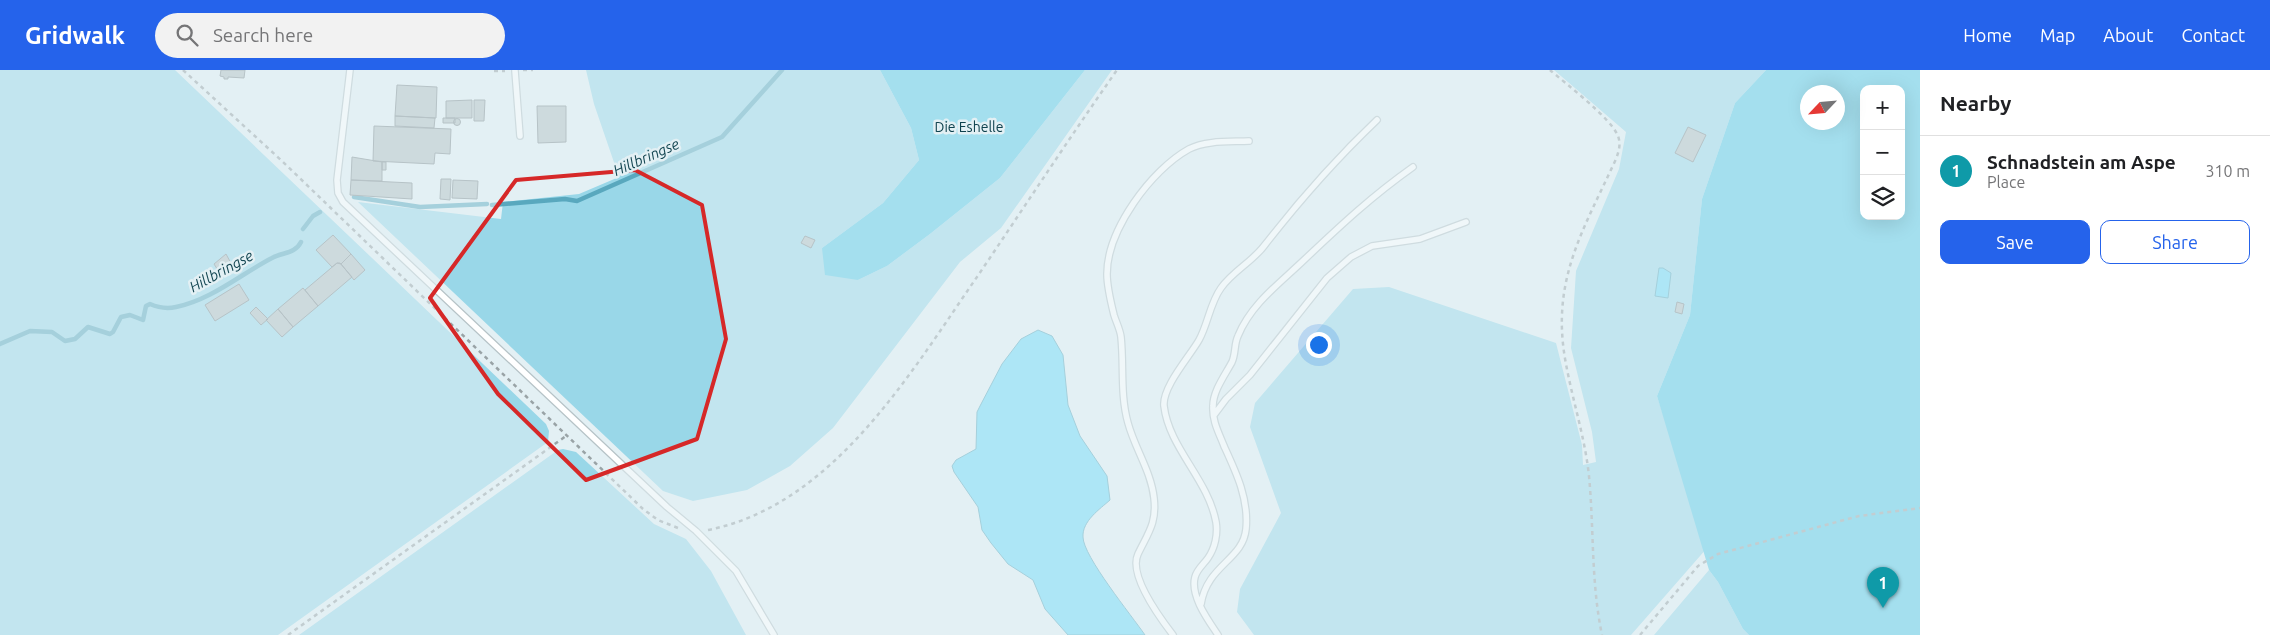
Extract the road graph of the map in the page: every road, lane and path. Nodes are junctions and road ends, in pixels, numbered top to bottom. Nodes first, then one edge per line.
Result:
1 (183, 70) edge
2 (350, 70) edge
3 (1117, 70) edge
4 (1550, 70) edge
5 (515, 71) edge
6 (1377, 120) dead end
7 (520, 136) dead end
8 (1249, 141) dead end
9 (1413, 167) dead end
10 (1466, 222) dead end
11 (1214, 415) junction
12 (566, 436) junction
13 (1920, 508) edge
14 (696, 531) junction
15 (1200, 606) junction
16 (288, 635) edge
17 (774, 635) edge
18 (1173, 635) edge
19 (1218, 635) edge
20 (1602, 635) edge
21 (1640, 635) edge

1 - 12 path
2 - 14 lane
3 - 14 path
4 - 20 path
5 - 7 lane
6 - 15 lane
8 - 18 lane
9 - 11 lane
10 - 11 lane
11 - 15 lane
12 - 14 path
12 - 16 path
13 - 21 path
14 - 17 lane
15 - 19 lane

